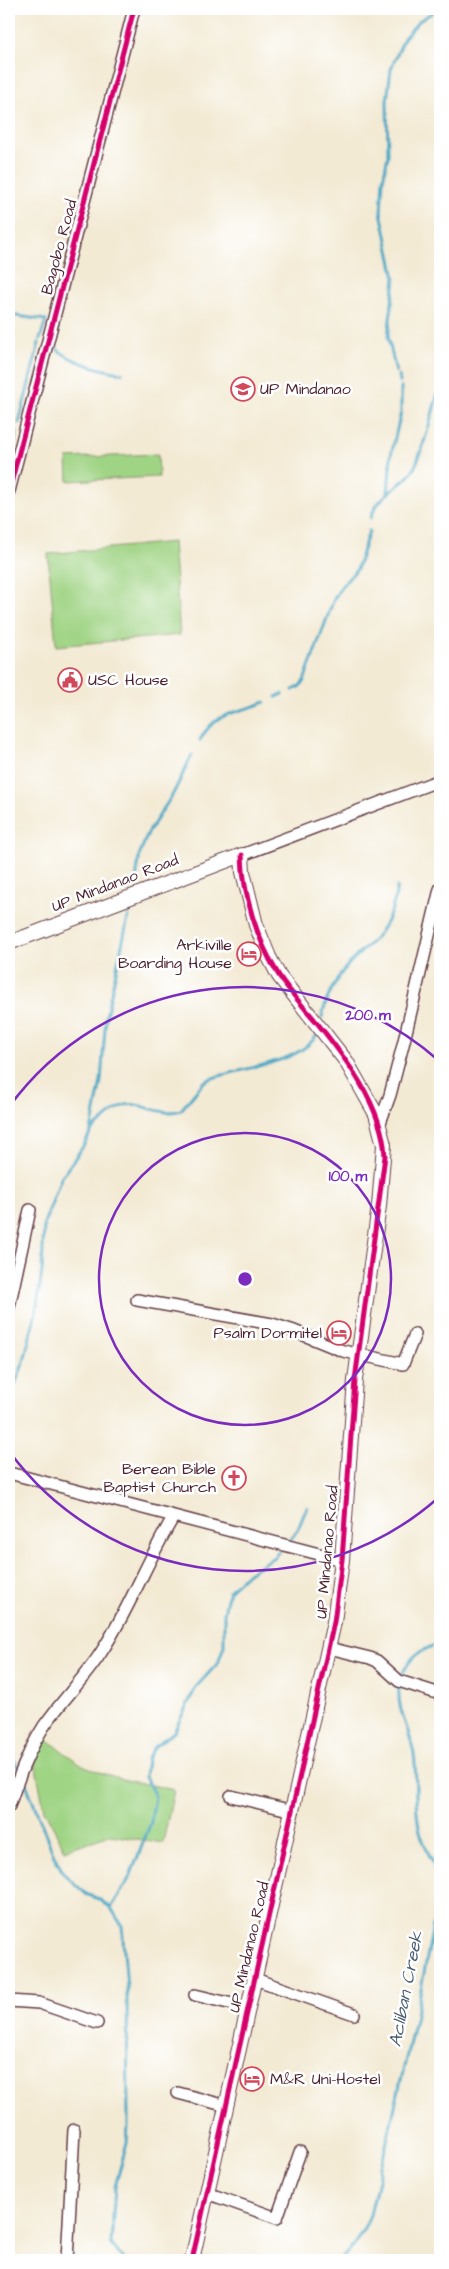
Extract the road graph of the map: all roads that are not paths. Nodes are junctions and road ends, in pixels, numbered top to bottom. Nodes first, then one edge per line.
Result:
1 (134, 9) edge
2 (9, 491) edge
3 (440, 780) edge
4 (238, 856) junction
5 (440, 890) edge
6 (9, 943) edge
7 (380, 1123) junction
8 (30, 1210) dead end
9 (137, 1300) dead end
10 (9, 1307) edge
11 (415, 1334) dead end
12 (358, 1355) junction
13 (9, 1473) edge
14 (174, 1516) junction
15 (342, 1560) junction
16 (329, 1648) junction
17 (440, 1694) edge
18 (231, 1796) dead end
19 (9, 1806) edge
20 (293, 1811) junction
21 (255, 1979) junction
22 (195, 1995) dead end
23 (9, 2000) edge
24 (249, 2008) junction
25 (354, 2014) dead end
26 (97, 2023) dead end
27 (178, 2093) dead end
28 (226, 2106) junction
29 (74, 2130) dead end
30 (300, 2152) dead end
31 (207, 2193) junction
32 (67, 2260) edge
33 (192, 2260) edge

1 - 2 street, Bagobo Road
3 - 4 street
4 - 6 street, UP Mindanao Road
4 - 7 street, UP Mindanao Road
5 - 7 street
7 - 12 street, UP Mindanao Road
8 - 10 street
9 - 12 street
11 - 12 street
12 - 15 street, UP Mindanao Road
13 - 14 street
14 - 15 street
14 - 19 street
15 - 16 street, UP Mindanao Road
16 - 17 street
16 - 20 street, UP Mindanao Road
18 - 20 street
20 - 21 street, UP Mindanao Road
21 - 24 street, UP Mindanao Road
21 - 25 street
22 - 24 street
23 - 26 street
24 - 28 street, UP Mindanao Road
27 - 28 street
28 - 31 street, UP Mindanao Road
29 - 32 street
30 - 31 street
31 - 33 street, UP Mindanao Road

